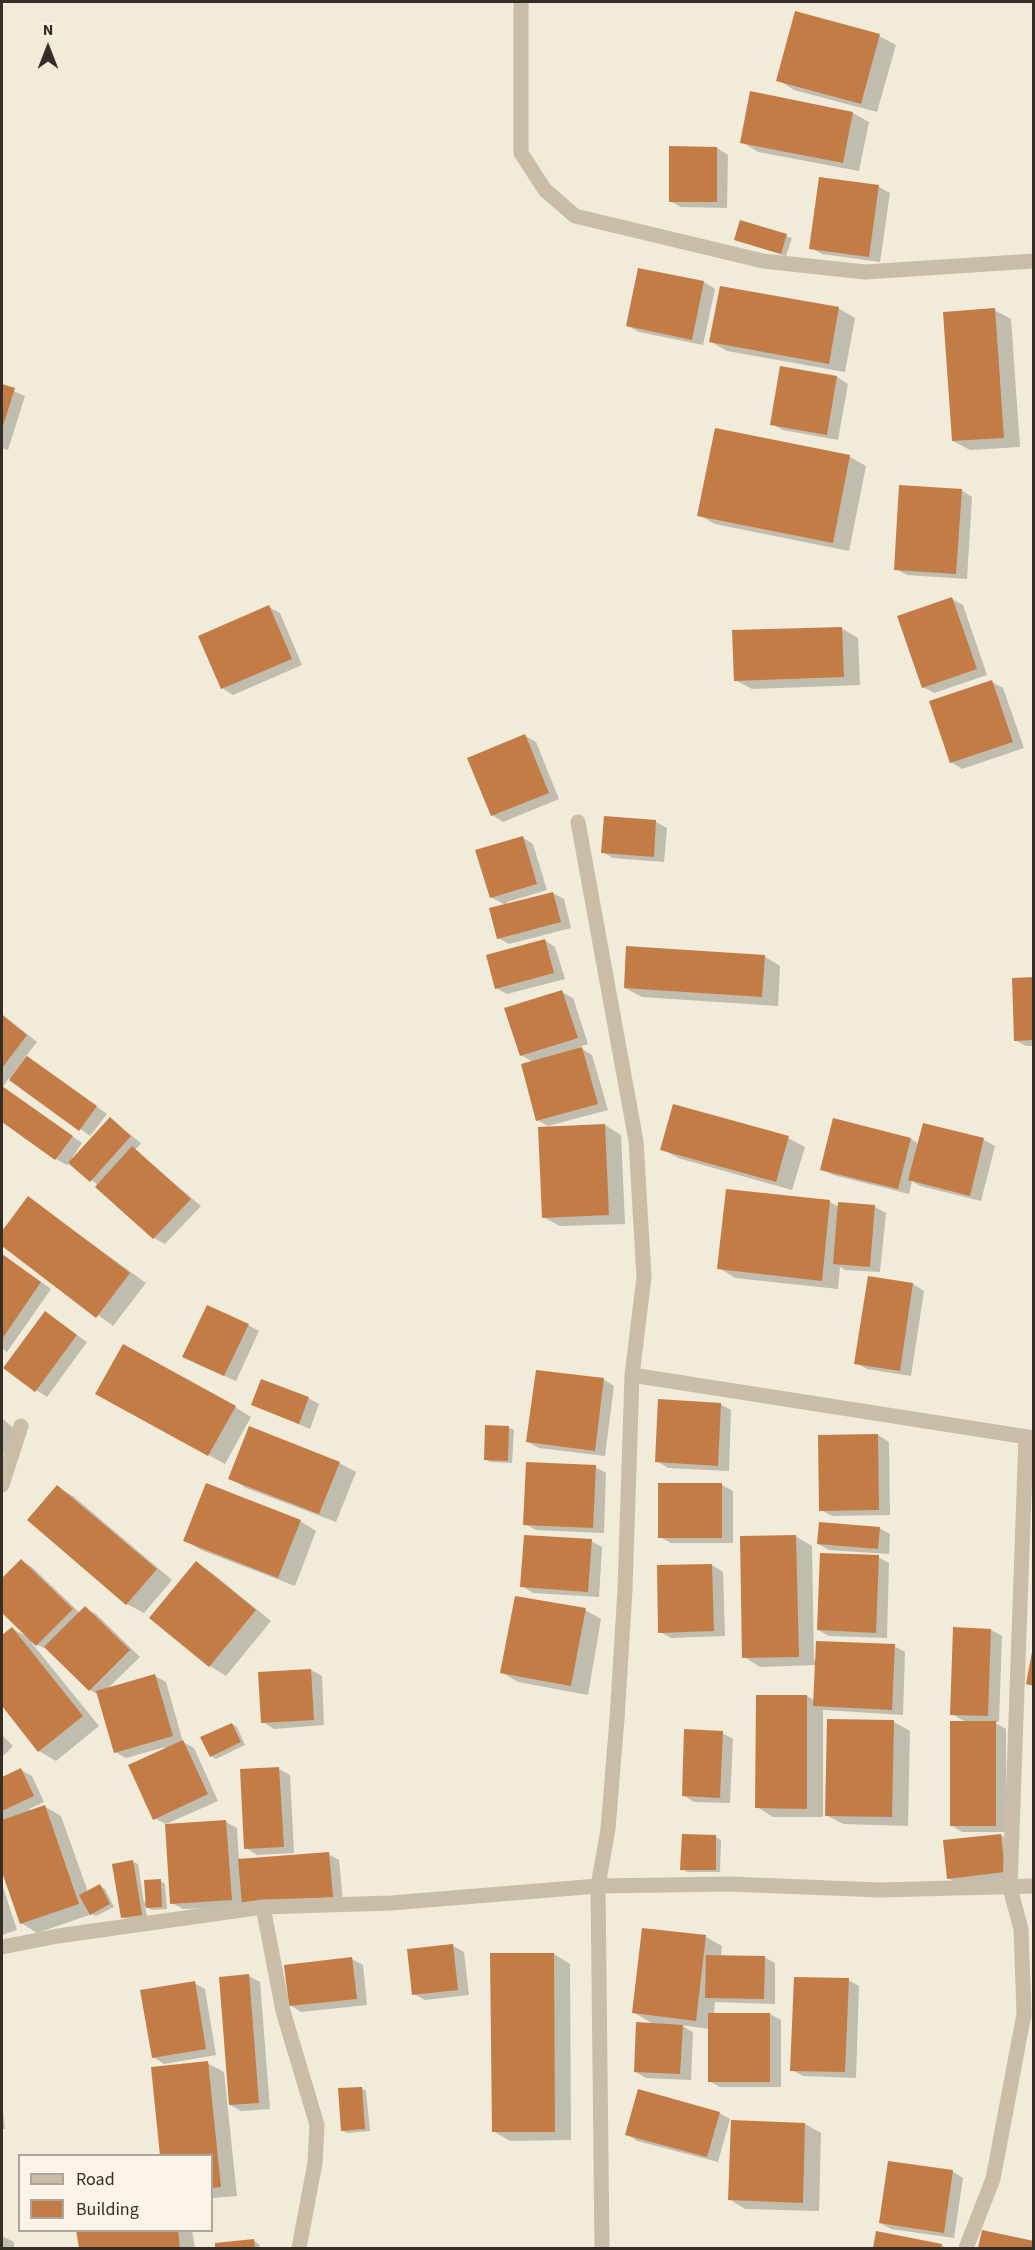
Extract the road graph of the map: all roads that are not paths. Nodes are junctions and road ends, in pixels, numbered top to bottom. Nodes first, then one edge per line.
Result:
1 (521, 2) edge
2 (1034, 261) edge
3 (578, 822) dead end
4 (632, 1375) junction
5 (21, 1426) dead end
6 (1030, 1438) edge
7 (2, 1485) edge
8 (598, 1886) junction
9 (1034, 1886) edge
10 (1010, 1888) junction
11 (263, 1907) junction
12 (2, 1947) edge
13 (299, 2248) edge
14 (603, 2248) edge
15 (966, 2248) edge

1 - 2 street
3 - 4 street
4 - 6 street
4 - 8 street
5 - 7 street
6 - 10 street
8 - 10 street
8 - 11 street
8 - 14 street
9 - 10 street
10 - 15 street
11 - 12 street
11 - 13 street

